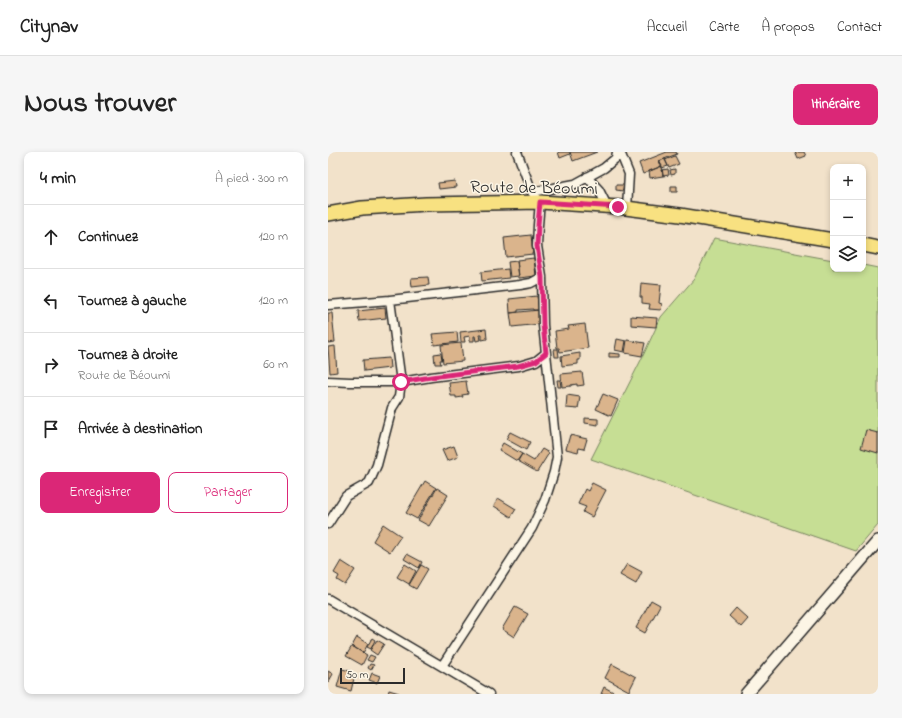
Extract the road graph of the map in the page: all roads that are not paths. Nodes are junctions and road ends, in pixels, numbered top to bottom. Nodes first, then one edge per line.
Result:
1 (517, 152) edge
2 (617, 152) edge
3 (620, 152) edge
4 (586, 177) junction
5 (532, 192) junction
6 (540, 202) junction
7 (607, 206) junction
8 (627, 208) junction
9 (328, 214) edge
10 (830, 240) edge
11 (866, 246) edge
12 (878, 248) edge
13 (542, 277) junction
14 (390, 300) junction
15 (328, 305) edge
16 (546, 353) junction
17 (328, 381) edge
18 (401, 382) junction
19 (328, 524) edge
20 (878, 541) edge
21 (328, 599) edge
22 (442, 666) junction
23 (489, 694) edge
24 (746, 694) edge

1 - 5 street
2 - 4 street
3 - 8 street
4 - 5 street
4 - 7 street
5 - 6 street
6 - 7 main road, Route de Béoumi
6 - 9 main road, Route de Béoumi
6 - 13 street
7 - 8 main road, Route de Béoumi
8 - 10 main road, Route de Béoumi
11 - 12 main road
13 - 14 street
13 - 16 street
14 - 15 street
14 - 18 street
16 - 18 street
16 - 22 street
17 - 18 street
18 - 19 street
20 - 24 main road
21 - 22 street
22 - 23 street

